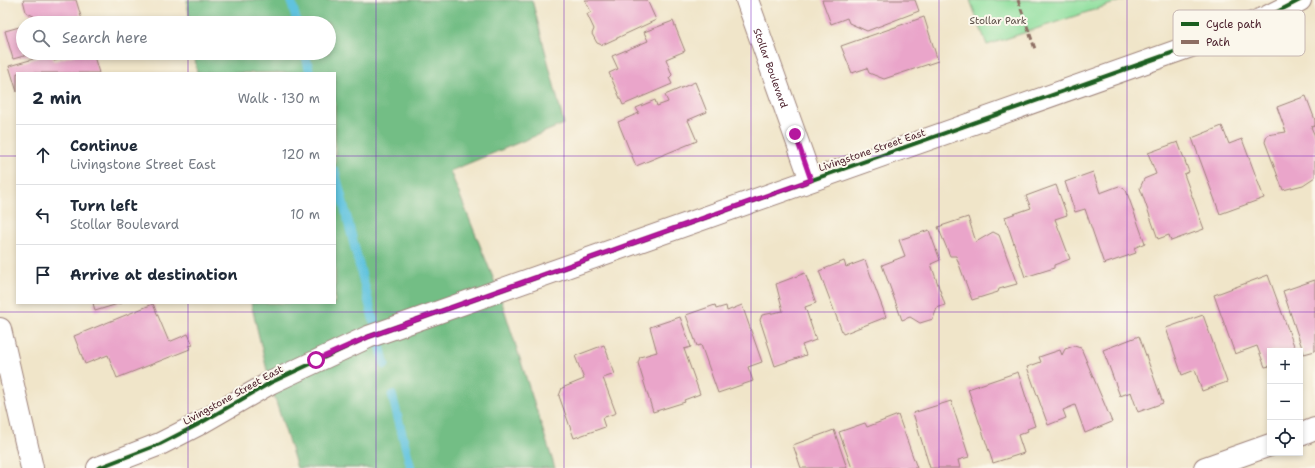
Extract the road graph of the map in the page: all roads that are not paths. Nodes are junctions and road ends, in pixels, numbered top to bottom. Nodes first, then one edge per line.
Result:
1 (748, 0) edge
2 (1300, 0) edge
3 (1281, 10) edge
4 (1173, 52) edge
5 (811, 180) junction
6 (0, 329) edge
7 (1315, 429) edge
8 (1303, 433) edge
9 (1267, 446) edge
10 (32, 468) edge
11 (98, 468) edge
12 (1205, 468) edge

1 - 5 street, Stollar Boulevard
2 - 3 street, Livingstone Street East
4 - 5 street, Livingstone Street East
5 - 11 street, Livingstone Street East
6 - 10 street
7 - 8 street
9 - 12 street

